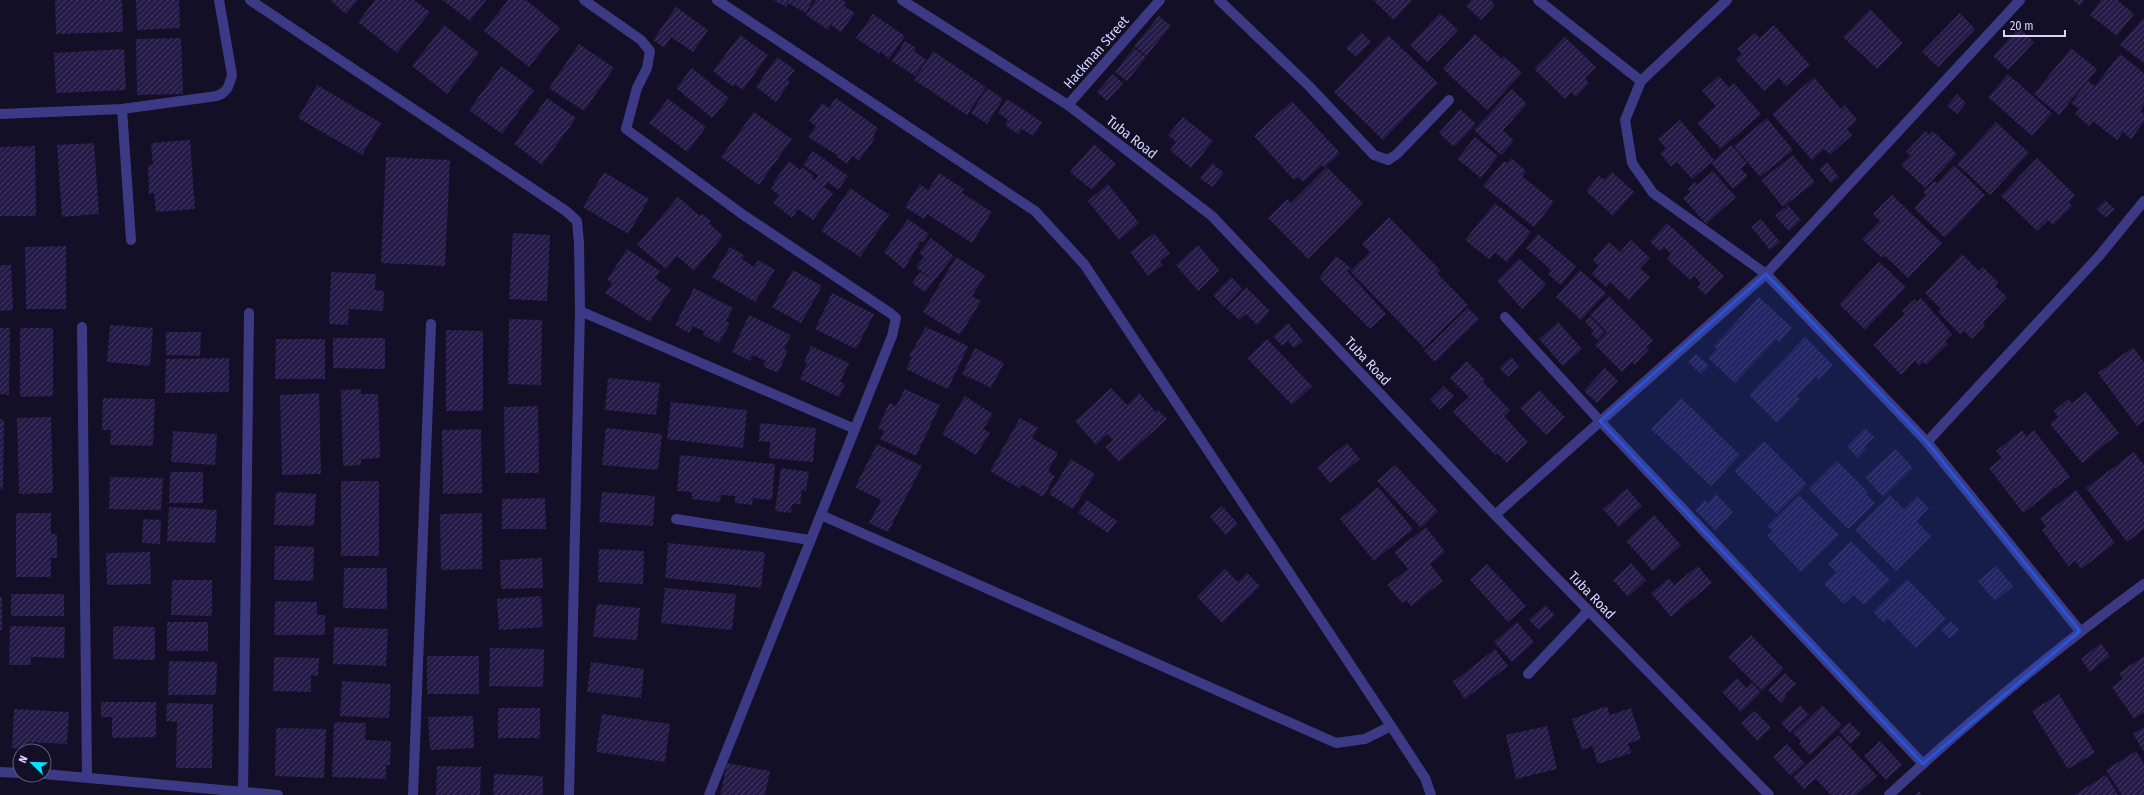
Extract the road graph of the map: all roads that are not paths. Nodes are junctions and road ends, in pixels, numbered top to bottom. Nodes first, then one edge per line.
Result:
1 (219, 0) edge
2 (250, 0) edge
3 (584, 0) edge
4 (717, 0) edge
5 (902, 0) edge
6 (1160, 0) edge
7 (1219, 0) edge
8 (1538, 0) edge
9 (1727, 0) edge
10 (2020, 0) edge
11 (1641, 81) junction
12 (1449, 100) dead end
13 (1068, 105) junction
14 (122, 109) junction
15 (0, 114) edge
16 (2144, 200) edge
17 (131, 240) dead end
18 (1766, 274) junction
19 (580, 311) junction
20 (249, 313) dead end
21 (1505, 317) dead end
22 (431, 324) dead end
23 (82, 327) dead end
24 (1600, 422) junction
25 (855, 429) junction
26 (1927, 442) junction
27 (821, 515) junction
28 (1495, 515) junction
29 (676, 519) dead end
30 (810, 540) junction
31 (2144, 584) edge
32 (1588, 611) junction
33 (2080, 631) junction
34 (1528, 674) dead end
35 (1391, 726) junction
36 (1923, 764) junction
37 (0, 772) edge
38 (12, 773) edge
39 (52, 775) edge
40 (87, 777) junction
41 (243, 792) junction
42 (278, 795) edge
43 (413, 795) edge
44 (569, 795) edge
45 (709, 795) edge
46 (1431, 795) edge
47 (1769, 795) edge
48 (1889, 795) edge

1 - 14 street
2 - 19 street
3 - 25 street
4 - 35 street
5 - 13 street, Tuba Road
6 - 13 street, Hackman Street
7 - 12 street
8 - 11 street
9 - 11 street
10 - 18 street
11 - 18 street
13 - 28 street, Tuba Road
14 - 15 street
14 - 17 street
16 - 26 street
18 - 24 street
18 - 26 street
19 - 25 street
19 - 44 street
20 - 41 street
21 - 24 street
22 - 43 street
23 - 40 street
24 - 28 street
24 - 36 street
25 - 27 street
26 - 33 street
27 - 30 street
27 - 35 street
28 - 32 street, Tuba Road
29 - 30 street
30 - 45 street
31 - 33 street
32 - 34 street
32 - 47 street, Tuba Road
33 - 36 street
35 - 46 street
36 - 48 street
37 - 38 street
39 - 40 street
40 - 41 street
41 - 42 street

